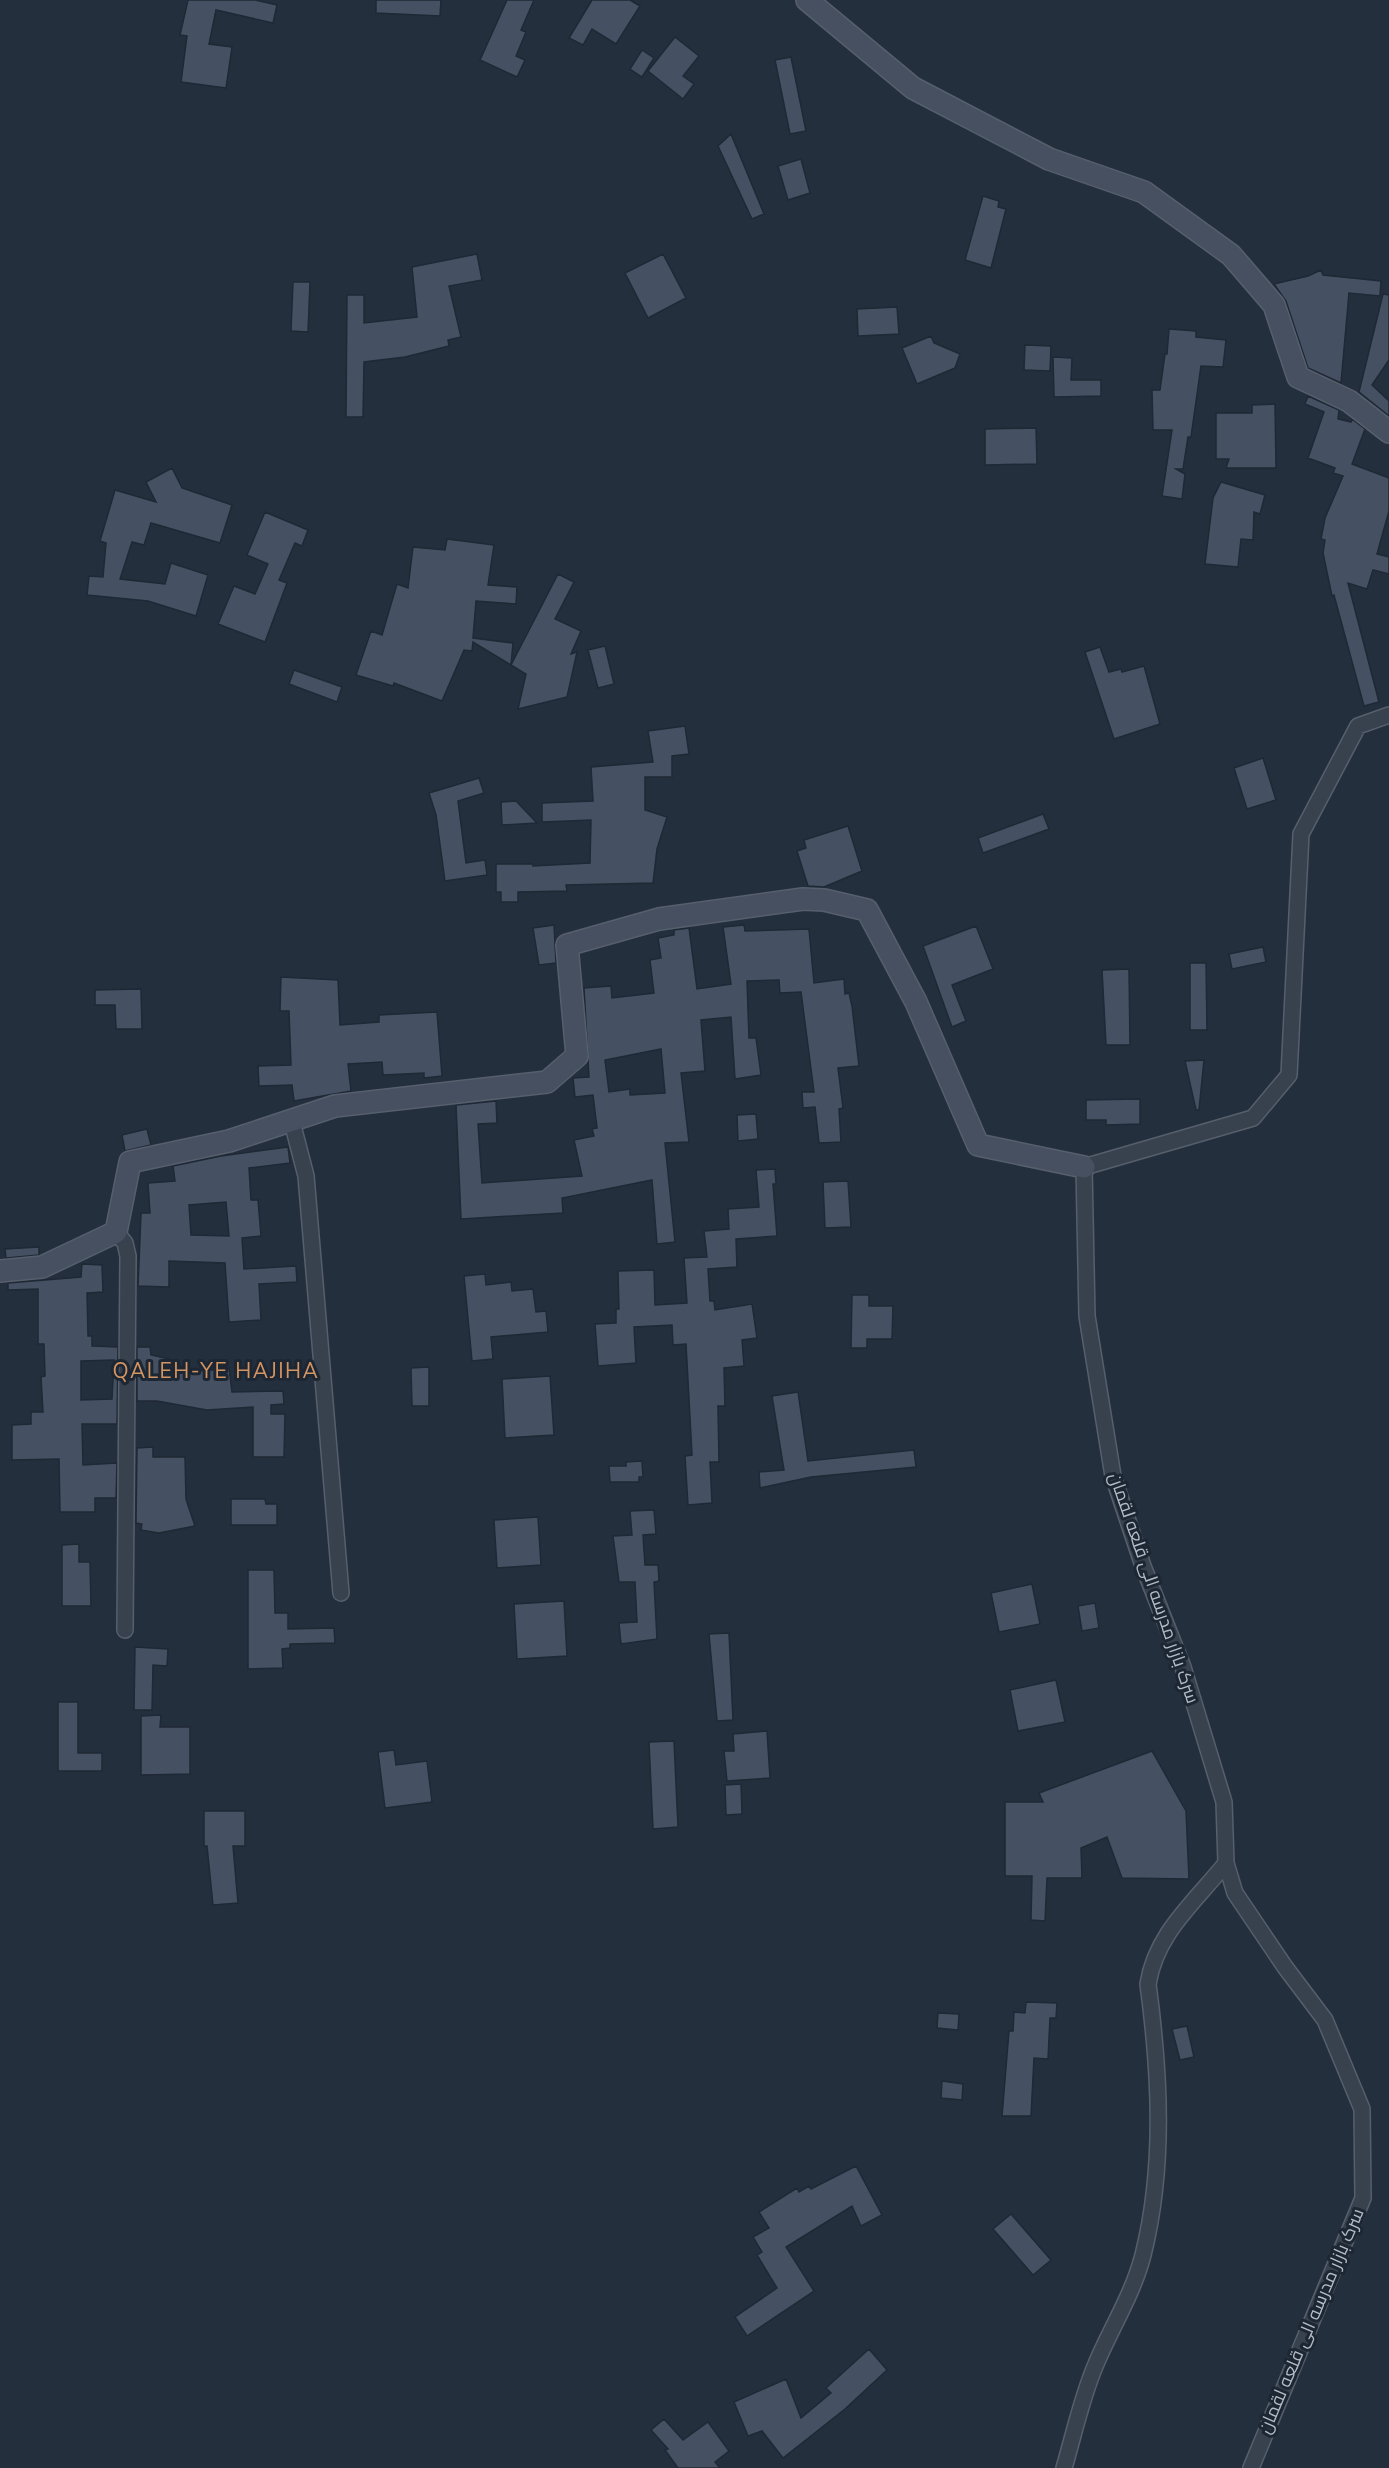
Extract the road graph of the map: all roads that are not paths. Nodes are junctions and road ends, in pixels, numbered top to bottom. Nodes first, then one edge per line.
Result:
1 (807, 0) edge
2 (1389, 432) edge
3 (1389, 715) edge
4 (292, 1122) junction
5 (1084, 1167) junction
6 (116, 1232) junction
7 (0, 1271) edge
8 (341, 1593) dead end
9 (125, 1630) dead end
10 (1226, 1863) junction
11 (1064, 2468) edge
12 (1251, 2468) edge

1 - 2 street
3 - 5 street
4 - 5 street
4 - 6 street
4 - 8 street
5 - 10 street, سرک بازار مدرسه الی قلعه لقمان
6 - 7 street
6 - 9 street
10 - 11 street
10 - 12 street, سرک بازار مدرسه الی قلعه لقمان

